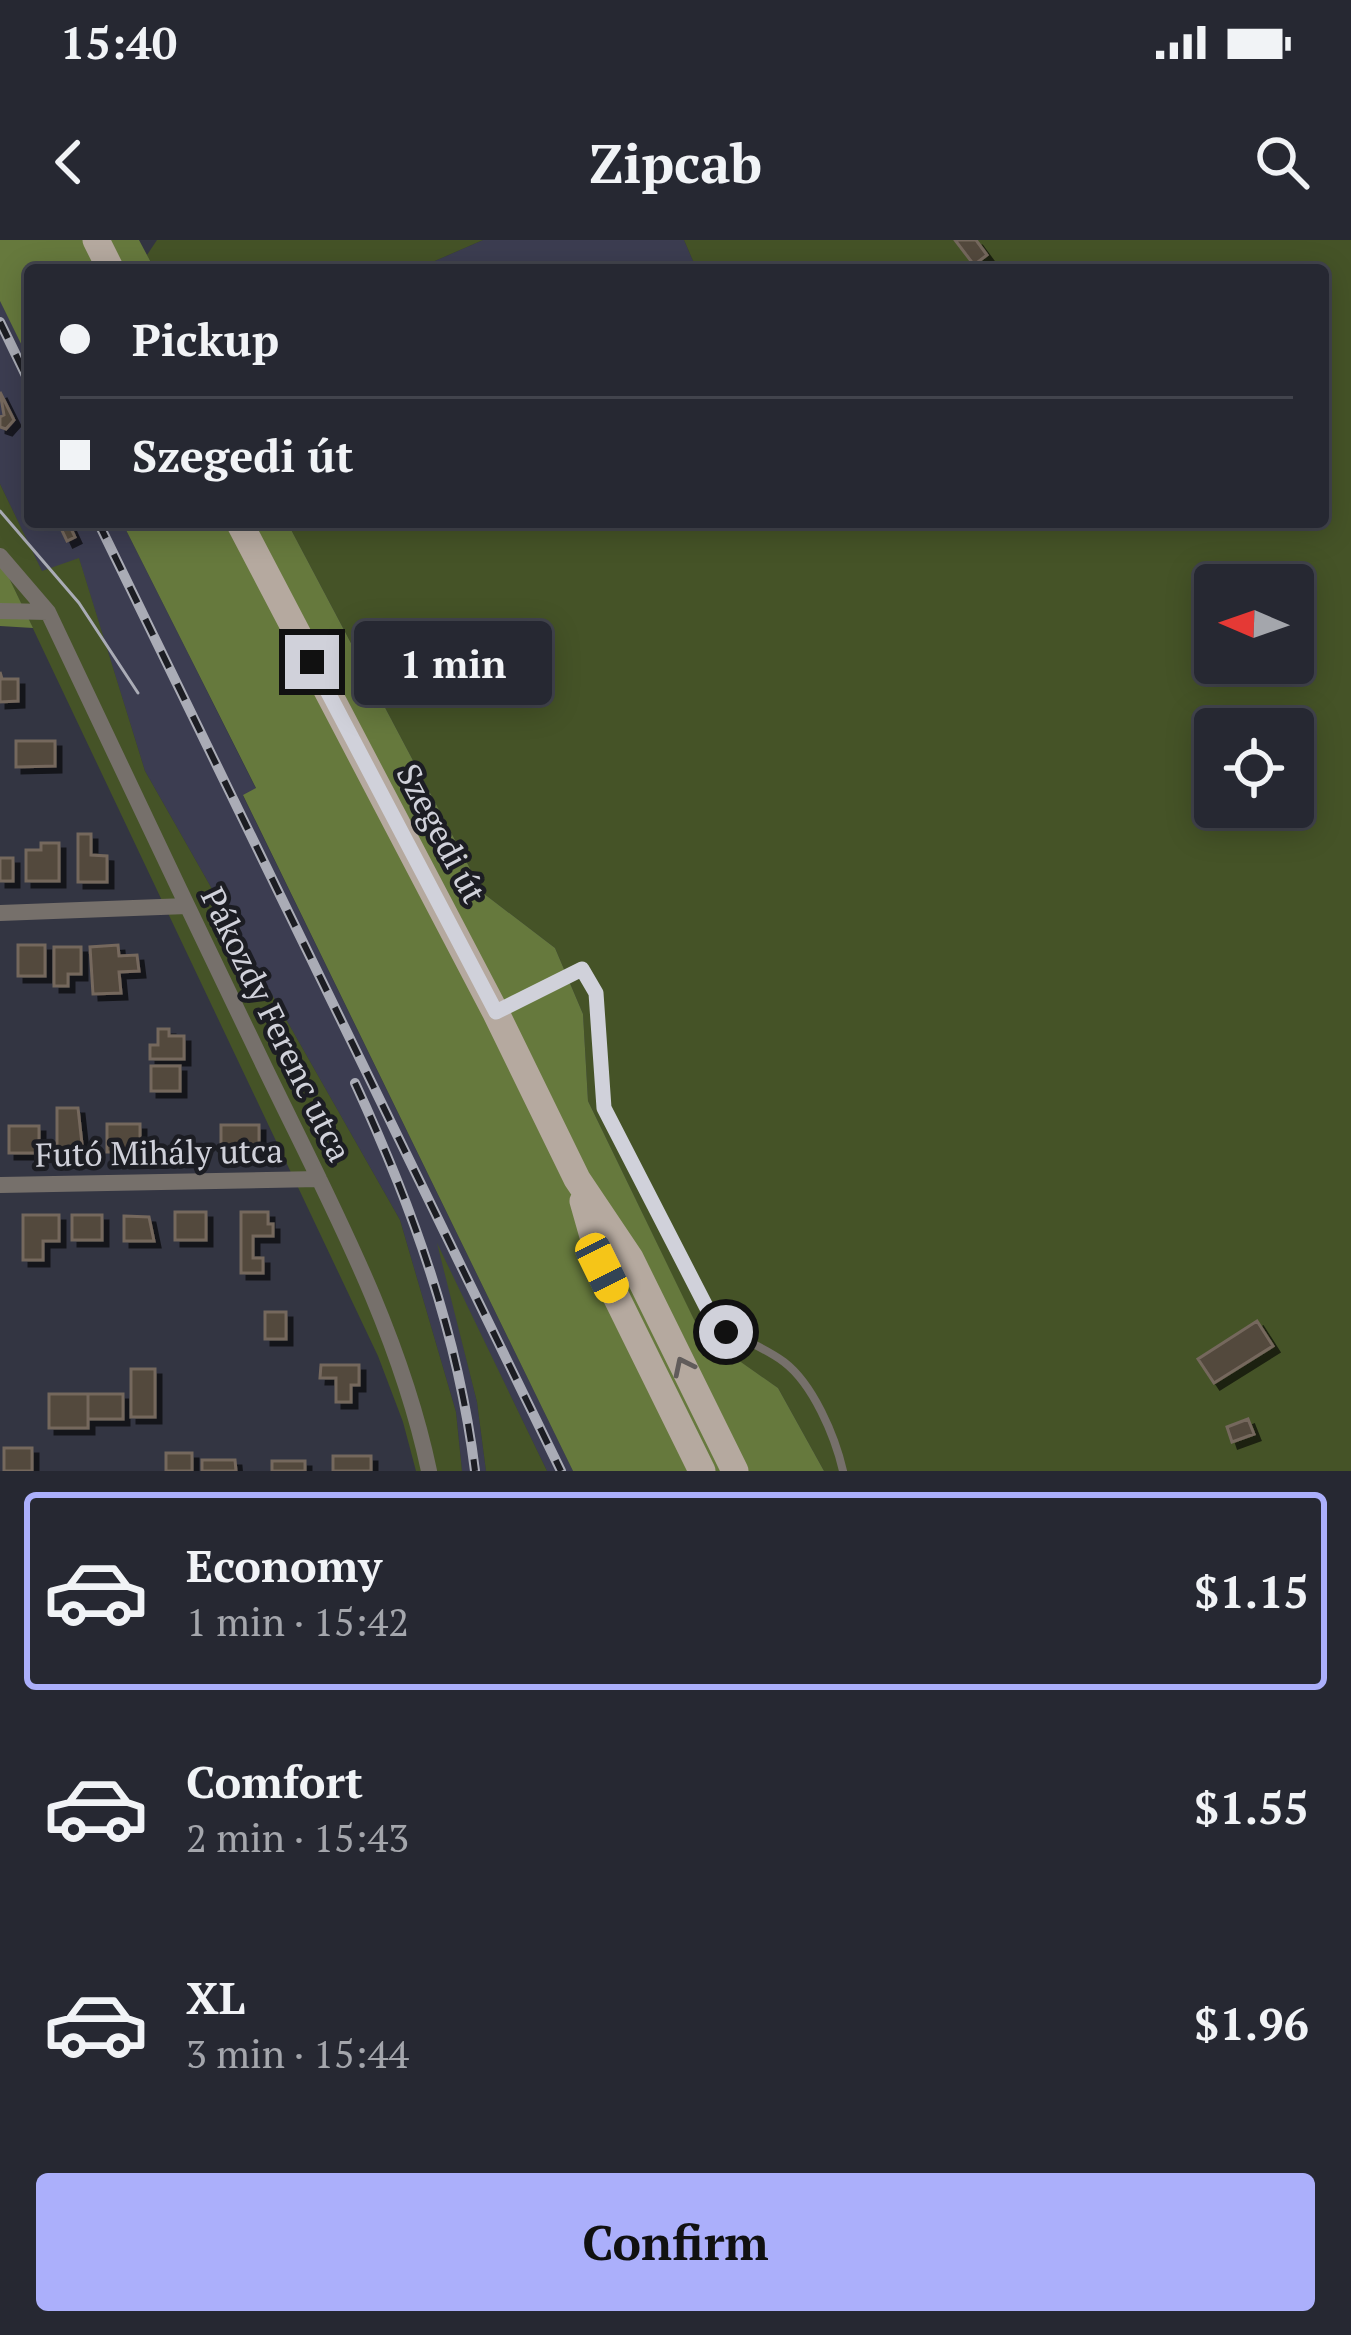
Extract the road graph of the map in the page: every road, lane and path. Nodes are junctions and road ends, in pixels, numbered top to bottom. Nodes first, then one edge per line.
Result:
1 (242, 528) edge
2 (0, 556) edge
3 (0, 610) edge
4 (48, 612) junction
5 (187, 906) junction
6 (0, 914) edge
7 (496, 1012) junction
8 (319, 1179) junction
9 (578, 1180) junction
10 (0, 1185) edge
11 (428, 1471) edge
12 (702, 1471) edge
13 (734, 1471) edge
14 (843, 1471) edge

1 - 7 main road, Szegedi út
2 - 4 street, Pákozdy Ferenc utca
3 - 4 street
4 - 5 street, Pákozdy Ferenc utca
5 - 6 street
5 - 8 street, Pákozdy Ferenc utca
7 - 9 main road, Szegedi út
7 - 14 lane
8 - 10 street, Futó Mihály utca
8 - 11 street, Pákozdy Ferenc utca
9 - 12 main road, Szegedi út
13 -> 9 main road, Szegedi út

